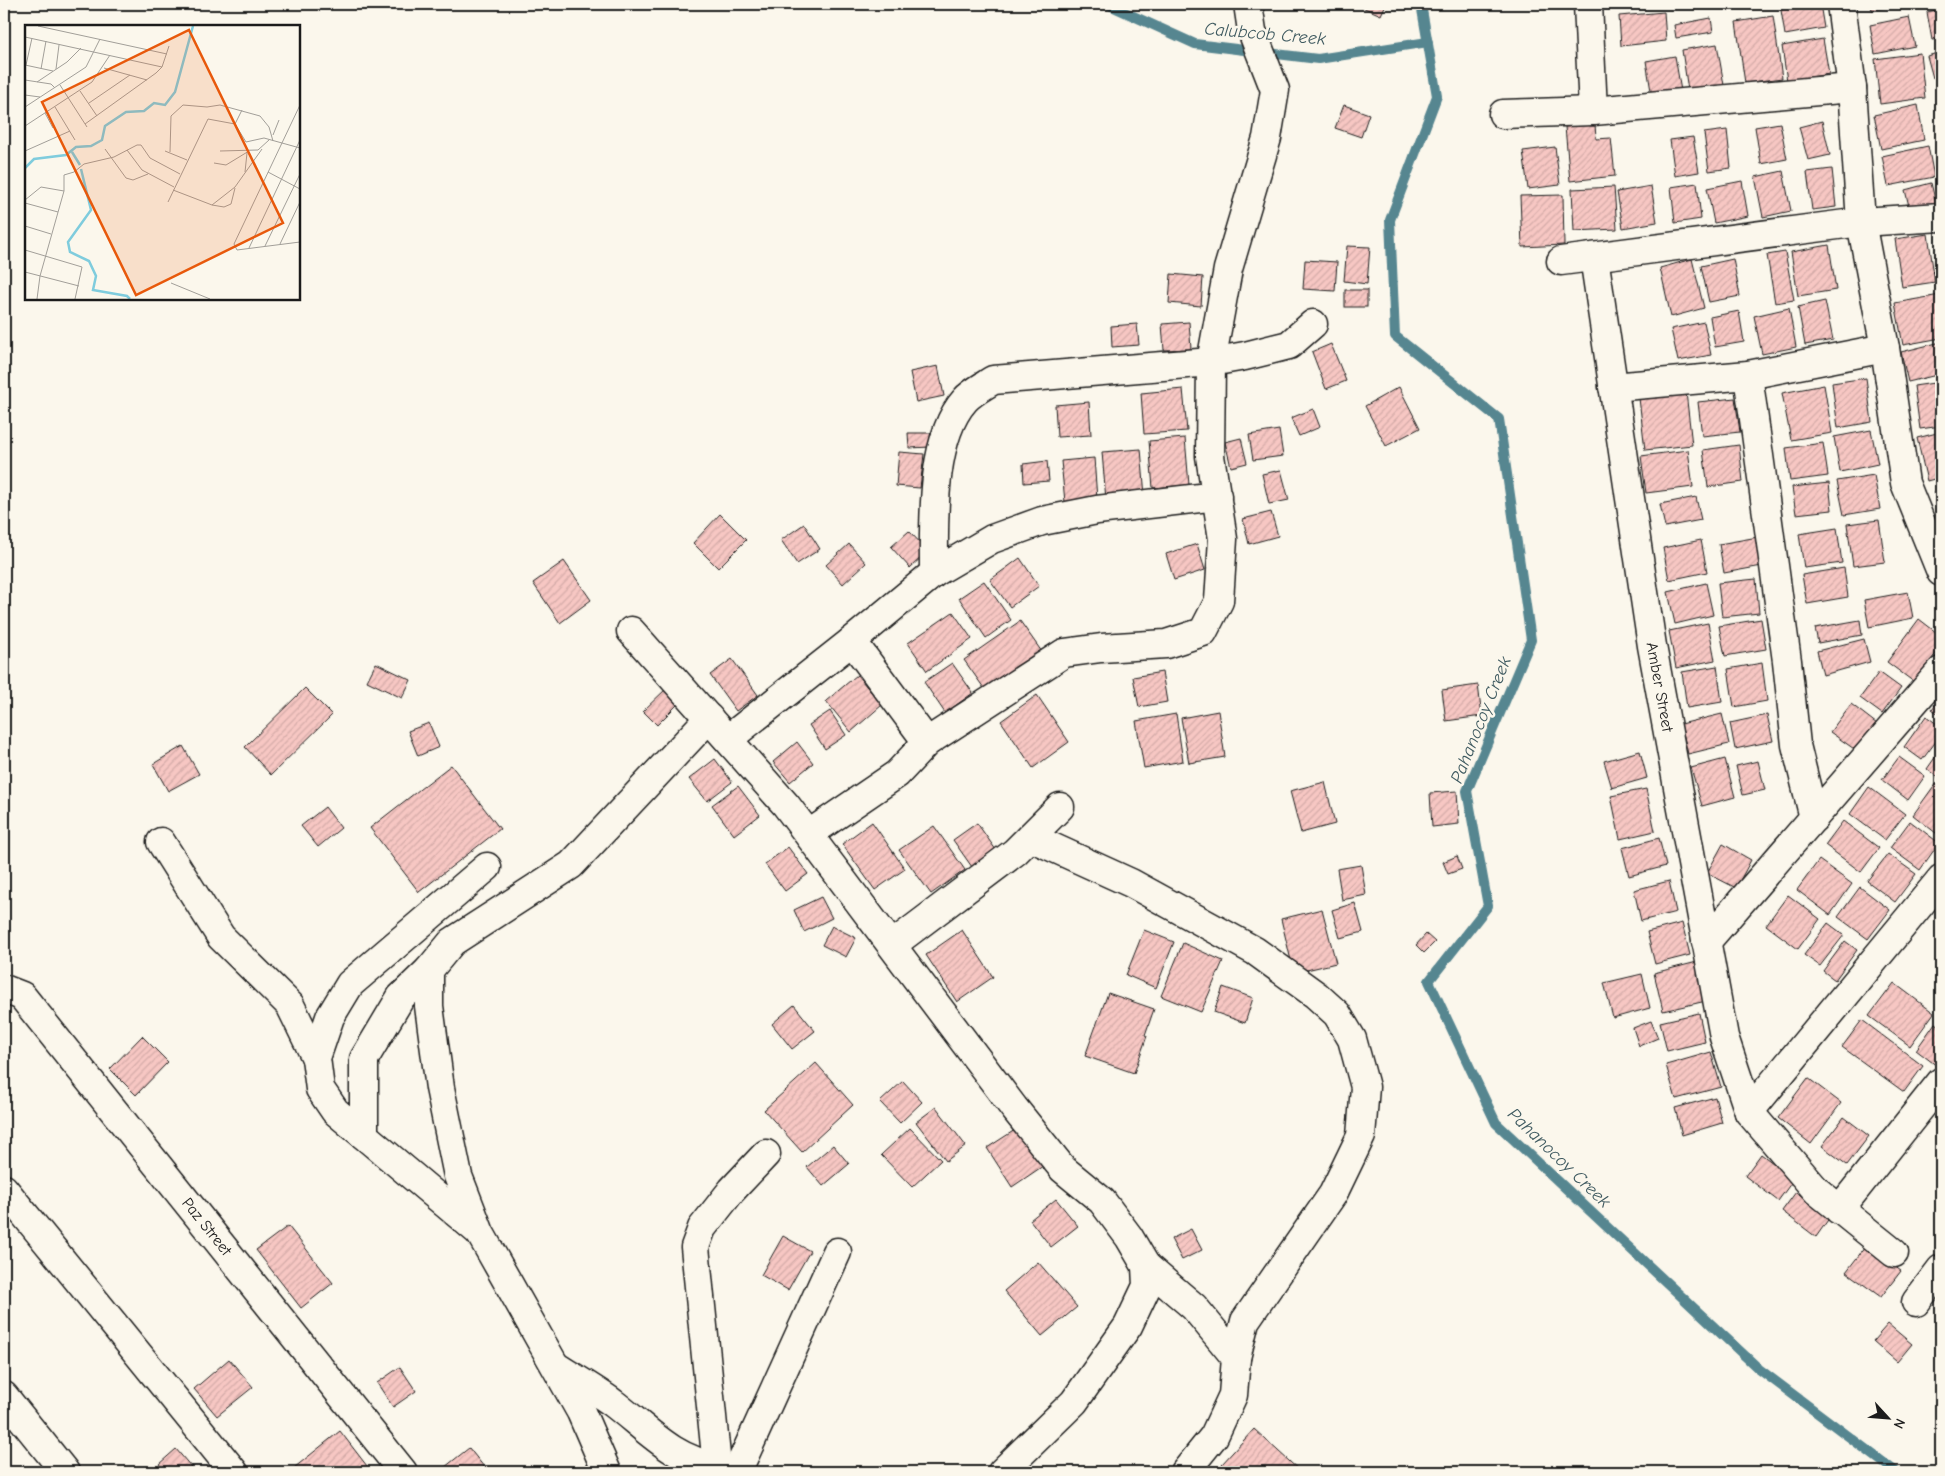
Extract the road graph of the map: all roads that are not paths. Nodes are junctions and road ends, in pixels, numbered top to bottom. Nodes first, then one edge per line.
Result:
1 (1248, 4) edge
2 (1588, 4) edge
3 (1841, 4) edge
4 (1852, 88) junction
5 (1593, 111) junction
6 (1503, 114) dead end
7 (1941, 217) edge
8 (1861, 222) junction
9 (1594, 257) junction
10 (1561, 261) dead end
11 (1313, 324) dead end
12 (1885, 348) junction
13 (1211, 362) junction
14 (1748, 375) junction
15 (1613, 387) junction
16 (1216, 496) junction
17 (1941, 572) edge
18 (934, 573) junction
19 (631, 631) dead end
20 (852, 641) junction
21 (1941, 670) edge
22 (709, 718) junction
23 (728, 739) junction
24 (926, 742) junction
25 (1060, 808) dead end
26 (1814, 818) junction
27 (809, 834) junction
28 (1030, 837) junction
29 (161, 842) dead end
30 (487, 867) dead end
31 (1941, 879) edge
32 (1706, 942) junction
33 (892, 945) junction
34 (429, 970) junction
35 (4, 989) edge
36 (316, 1058) junction
37 (1941, 1082) edge
38 (1749, 1112) junction
39 (364, 1135) junction
40 (766, 1154) dead end
41 (4, 1189) edge
42 (1839, 1210) junction
43 (480, 1234) junction
44 (837, 1252) dead end
45 (1894, 1253) dead end
46 (1146, 1266) junction
47 (1941, 1269) edge
48 (1916, 1302) dead end
49 (1236, 1358) junction
50 (556, 1366) junction
51 (4, 1396) edge
52 (725, 1470) edge
53 (65, 1472) edge
54 (234, 1472) edge
55 (403, 1472) edge
56 (607, 1472) edge
57 (1002, 1472) edge
58 (1185, 1472) edge

1 - 13 street
2 - 5 street
3 - 4 street
4 - 5 street
4 - 8 street
5 - 6 street
7 - 8 street
8 - 9 street
8 - 12 street
9 - 10 street
9 - 15 street, Amber Street
11 - 13 street
12 - 14 street
12 - 17 street
13 - 16 street
13 - 18 street
14 - 15 street
14 - 26 street
15 - 32 street, Amber Street
16 - 18 street
16 - 24 street
18 - 20 street
19 - 22 street
20 - 23 street
20 - 24 street
21 - 26 street
22 - 23 street
22 - 34 street
23 - 27 street
24 - 27 street
25 - 28 street
26 - 32 street
27 - 33 street
28 - 33 street
28 - 49 street
29 - 36 street
30 - 36 street
31 - 38 street
32 - 38 street, Amber Street
33 - 46 street
34 - 39 street
34 - 43 street
35 - 55 street, Paz Street
36 - 39 street
37 - 42 street
38 - 42 street
39 - 43 street
40 - 52 street
41 - 54 street
42 - 45 street
43 - 50 street
44 - 52 street
46 - 49 street
46 - 57 street
47 - 48 street
49 - 58 street
50 - 52 street
50 - 56 street
51 - 53 street

